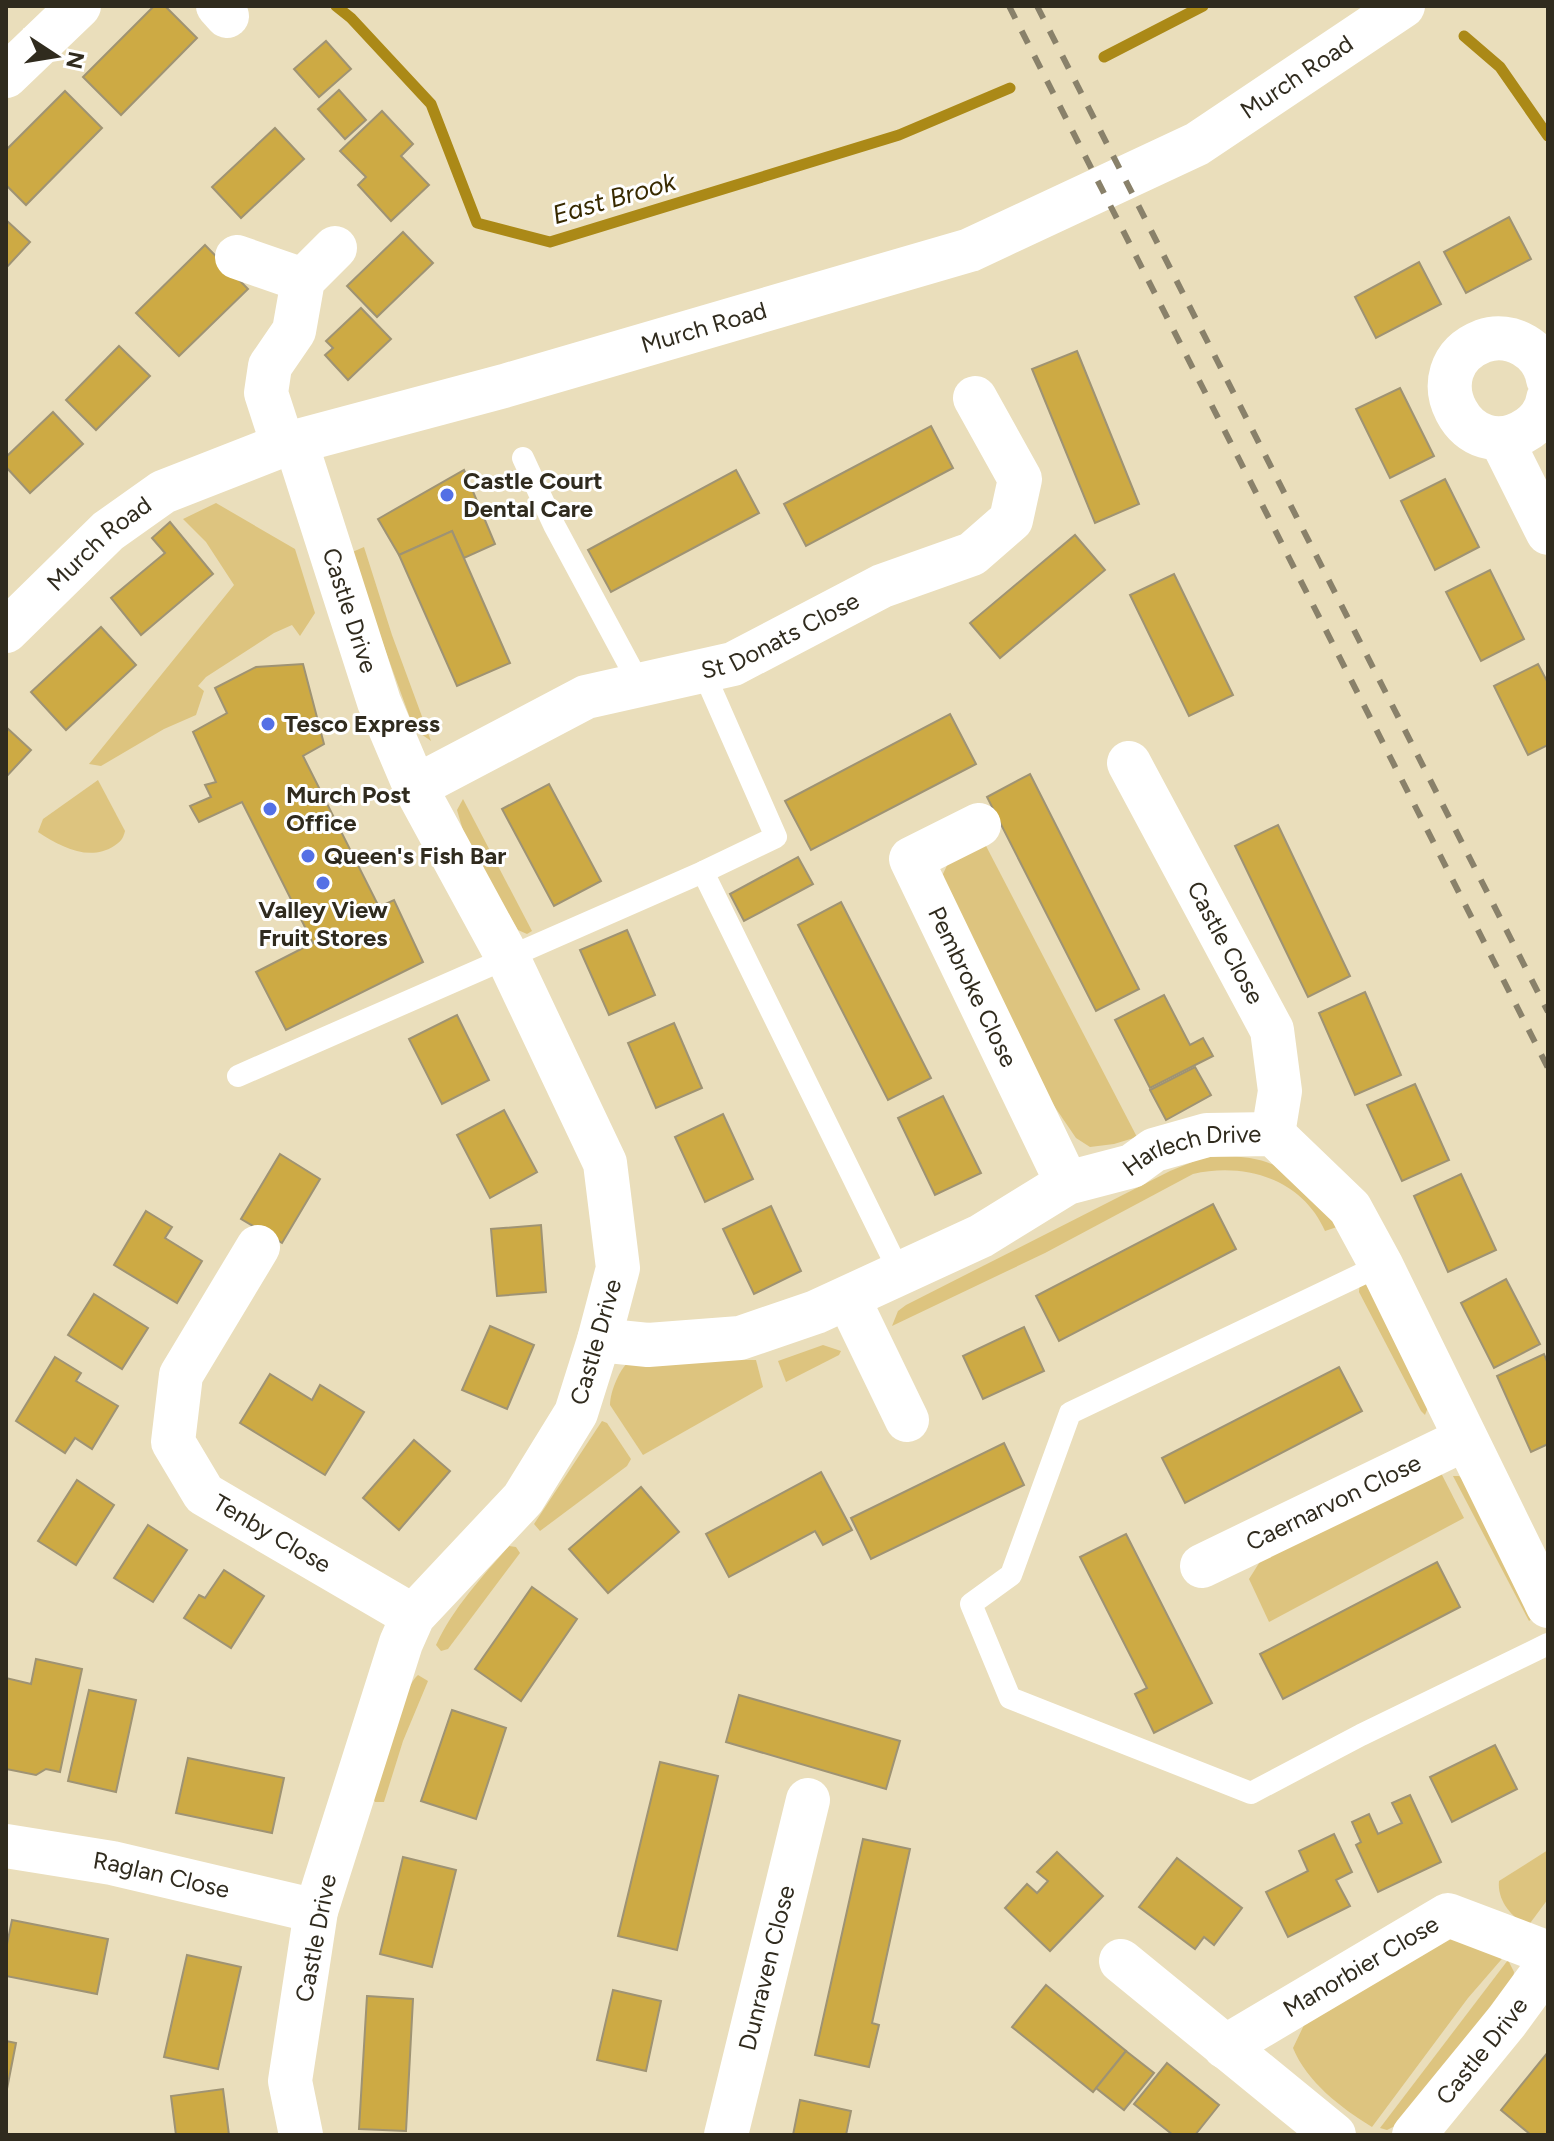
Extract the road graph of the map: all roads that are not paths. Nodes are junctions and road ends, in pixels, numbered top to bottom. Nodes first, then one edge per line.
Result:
1 (79, 6) edge
2 (1403, 6) edge
3 (6, 76) edge
4 (335, 248) dead end
5 (237, 257) dead end
6 (303, 280) junction
7 (1548, 379) edge
8 (975, 398) dead end
9 (1548, 399) edge
10 (1501, 439) junction
11 (289, 444) junction
12 (523, 458) dead end
13 (1548, 533) edge
14 (6, 631) edge
15 (703, 671) junction
16 (640, 685) junction
17 (1129, 763) dead end
18 (415, 787) junction
19 (979, 825) dead end
20 (703, 872) junction
21 (508, 958) junction
22 (238, 1076) dead end
23 (1273, 1134) junction
24 (1067, 1183) junction
25 (258, 1247) dead end
26 (1381, 1265) junction
27 (900, 1273) junction
28 (848, 1298) junction
29 (599, 1340) junction
30 (907, 1420) dead end
31 (1465, 1439) junction
32 (1202, 1566) dead end
33 (1548, 1606) edge
34 (413, 1616) junction
35 (1548, 1644) edge
36 (808, 1800) dead end
37 (6, 1846) edge
38 (316, 1911) junction
39 (1548, 1953) edge
40 (1121, 1961) dead end
41 (1548, 1965) edge
42 (1225, 2047) junction
43 (301, 2135) edge
44 (726, 2135) edge
45 (1334, 2135) edge
46 (1414, 2135) edge

1 - 3 street
2 - 11 street, Murch Road
4 - 6 street
5 - 6 street
6 - 11 street, Castle Drive
7 - 10 street
8 - 15 street, St Donats Close
9 - 10 street
10 - 13 street
11 - 14 street, Murch Road
11 - 18 street, Castle Drive
12 - 16 lane
15 - 16 street, St Donats Close
15 - 20 lane
16 - 18 street, St Donats Close
17 - 23 street, Castle Close
18 - 21 street, Castle Drive
19 - 24 street, Pembroke Close
20 - 21 lane
20 - 27 lane
21 - 22 lane
21 - 29 street, Castle Drive
23 - 24 street, Harlech Drive
23 - 26 street, Harlech Drive
24 - 27 street, Harlech Drive
25 - 34 street, Tenby Close
26 - 31 street, Harlech Drive
26 - 35 lane
27 - 28 street, Harlech Drive
28 - 29 street, Harlech Drive
28 - 30 street
29 - 34 street, Castle Drive
31 - 32 street, Caernarvon Close
31 - 33 street, Harlech Drive
34 - 38 street, Castle Drive
36 - 44 street, Dunraven Close
37 - 38 street, Raglan Close
38 - 43 street, Castle Drive
39 - 42 street, Manorbier Close
40 - 42 street
41 - 46 street, Castle Drive
42 - 45 street

